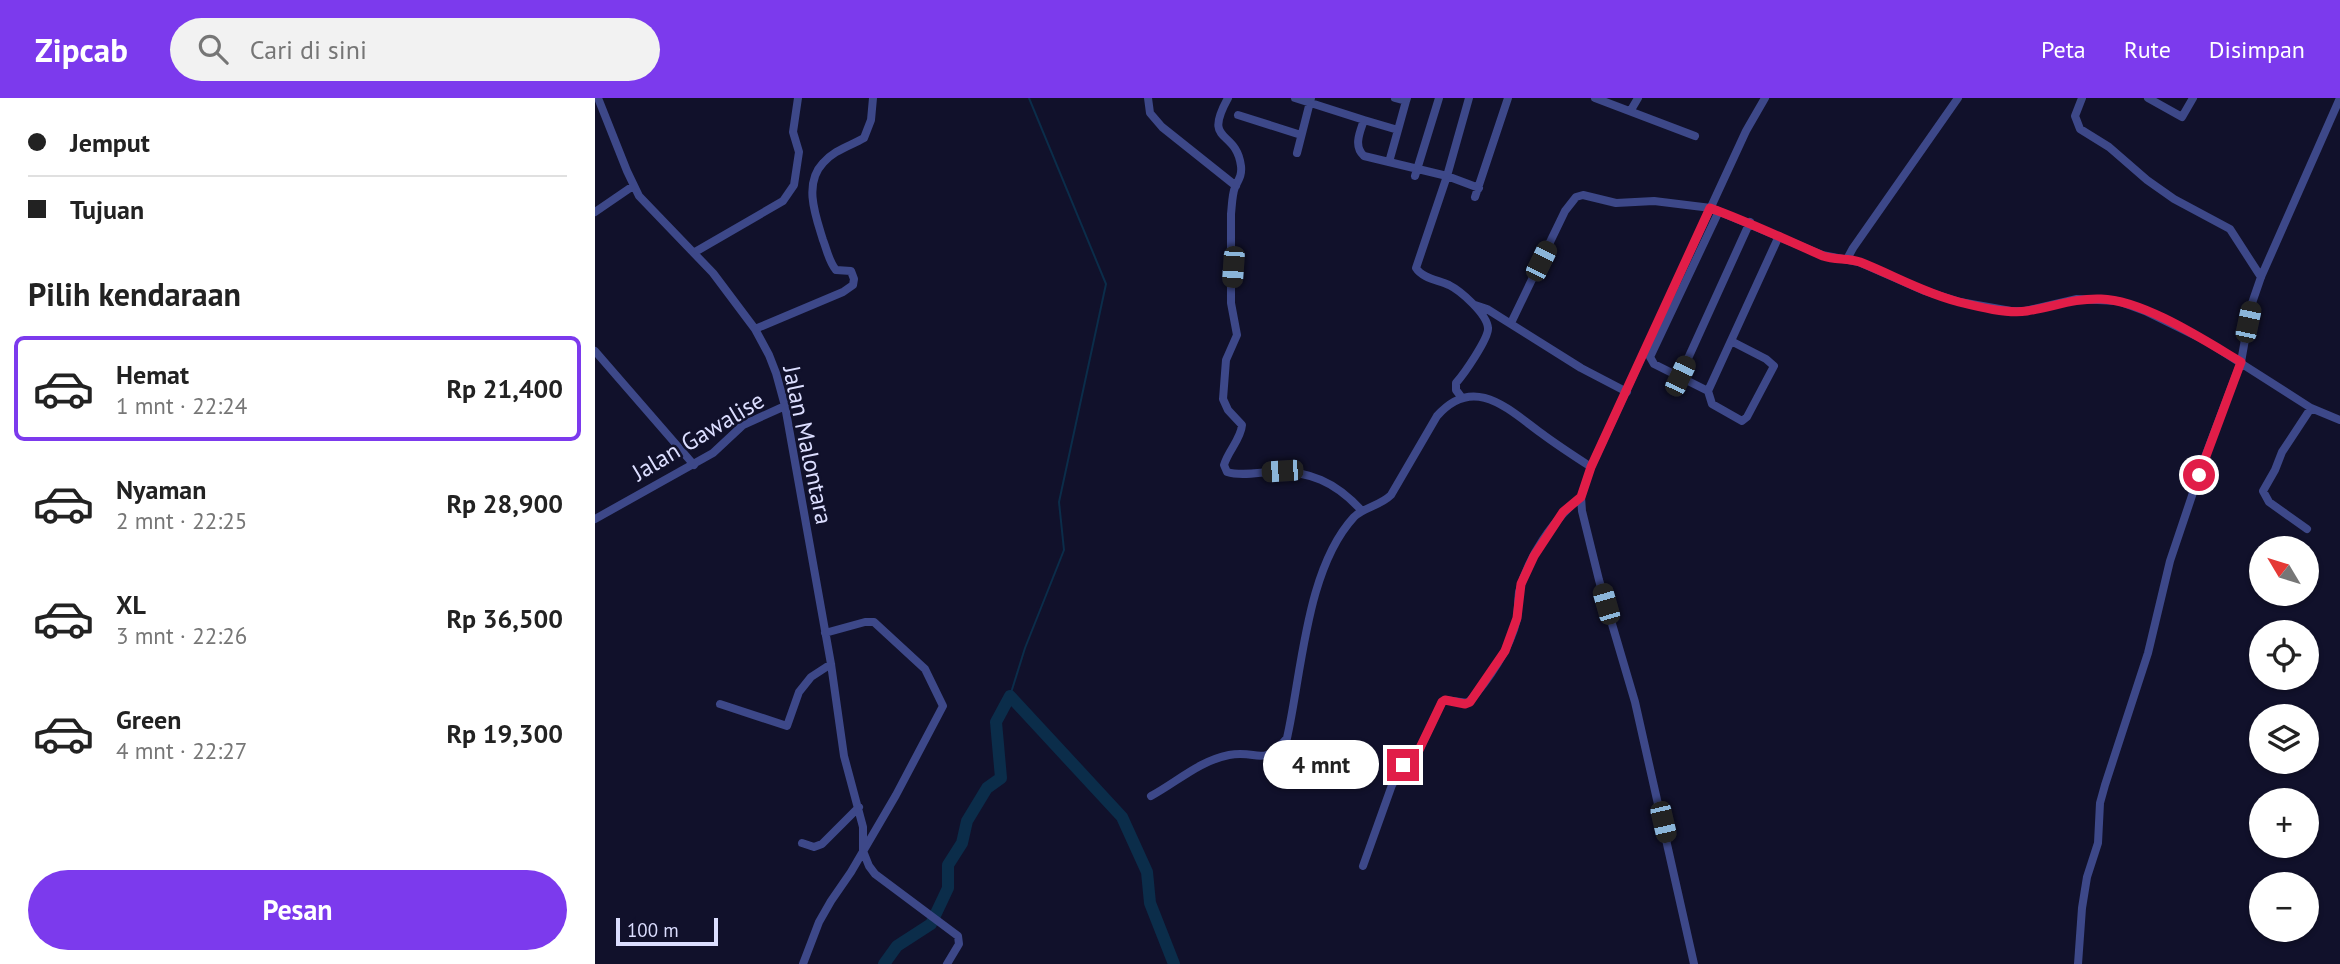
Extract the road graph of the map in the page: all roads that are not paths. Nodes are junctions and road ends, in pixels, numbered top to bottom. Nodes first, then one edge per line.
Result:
1 (597, 98) edge
2 (798, 98) edge
3 (873, 98) edge
4 (1148, 98) edge
5 (1228, 98) edge
6 (1295, 98) edge
7 (1395, 98) edge
8 (1440, 98) edge
9 (1469, 98) edge
10 (1508, 98) edge
11 (1595, 98) edge
12 (1638, 98) edge
13 (1765, 98) edge
14 (1958, 98) edge
15 (2082, 98) edge
16 (2193, 98) edge
17 (2340, 98) edge
18 (2152, 99) edge
19 (1310, 100) edge
20 (1407, 100) edge
21 (1631, 110) junction
22 (1238, 116) dead end
23 (1364, 120) junction
24 (1398, 130) junction
25 (1301, 135) junction
26 (1695, 136) dead end
27 (1297, 153) dead end
28 (1389, 162) junction
29 (1416, 172) junction
30 (1447, 176) junction
31 (633, 186) junction
32 (1235, 186) junction
33 (1479, 188) junction
34 (1475, 197) dead end
35 (1715, 209) junction
36 (595, 212) edge
37 (1750, 222) junction
38 (1779, 236) junction
39 (695, 252) junction
40 (1847, 259) junction
41 (2261, 277) junction
42 (1475, 305) junction
43 (1511, 323) junction
44 (755, 329) junction
45 (1731, 341) junction
46 (595, 351) edge
47 (2241, 362) junction
48 (1680, 376) junction
49 (1708, 391) junction
50 (1627, 392) junction
51 (1462, 398) junction
52 (785, 406) junction
53 (2311, 408) junction
54 (2340, 420) edge
55 (694, 465) junction
56 (1591, 467) junction
57 (1581, 497) junction
58 (1361, 511) junction
59 (595, 519) edge
60 (2307, 529) dead end
61 (825, 634) junction
62 (831, 664) junction
63 (720, 704) dead end
64 (1151, 796) dead end
65 (859, 807) junction
66 (802, 844) dead end
67 (863, 852) junction
68 (1363, 866) dead end
69 (803, 964) edge
70 (947, 964) edge
71 (1694, 964) edge
72 (2078, 964) edge

1 - 31 street, Jalan Malontara
2 - 39 street
3 - 44 street
4 - 32 street
5 - 32 street
6 - 19 street
7 - 20 street
8 - 29 street
9 - 30 street
10 - 33 street
11 - 21 street
12 - 21 street
13 - 35 street
14 - 40 street
15 - 41 street
16 - 18 street
17 - 41 street
19 - 23 street
19 - 25 street
20 - 24 street
21 - 26 street
22 - 25 street
23 - 24 street
23 - 28 street
24 - 28 street
25 - 27 street
28 - 29 street
29 - 30 street
30 - 33 street
30 - 42 street
31 - 36 street
31 - 39 street, Jalan Malontara
32 - 58 street
33 - 34 street
35 - 37 street
35 - 43 street
35 - 48 street
35 - 50 street
37 - 38 street
37 - 48 street
38 - 40 street
38 - 45 street
39 - 44 street, Jalan Malontara
40 - 47 street
41 - 47 street
42 - 43 street
42 - 51 street
43 - 50 street
44 - 52 street, Jalan Malontara
45 - 49 street
45 - 49 street
46 - 55 street
47 - 53 street
47 - 72 street
48 - 49 street
50 - 56 street
51 - 56 street
51 - 58 street
52 - 55 street, Jalan Gawalise
52 - 61 street, Jalan Malontara
53 - 54 street
53 - 60 street
55 - 59 street, Jalan Gawalise
56 - 57 street
57 - 68 street
57 - 71 street
58 - 64 street
61 - 62 street, Jalan Malontara
61 - 67 street
62 - 63 street
62 - 65 street, Jalan Malontara
65 - 66 street
65 - 67 street, Jalan Malontara
67 - 69 street
67 - 70 street

